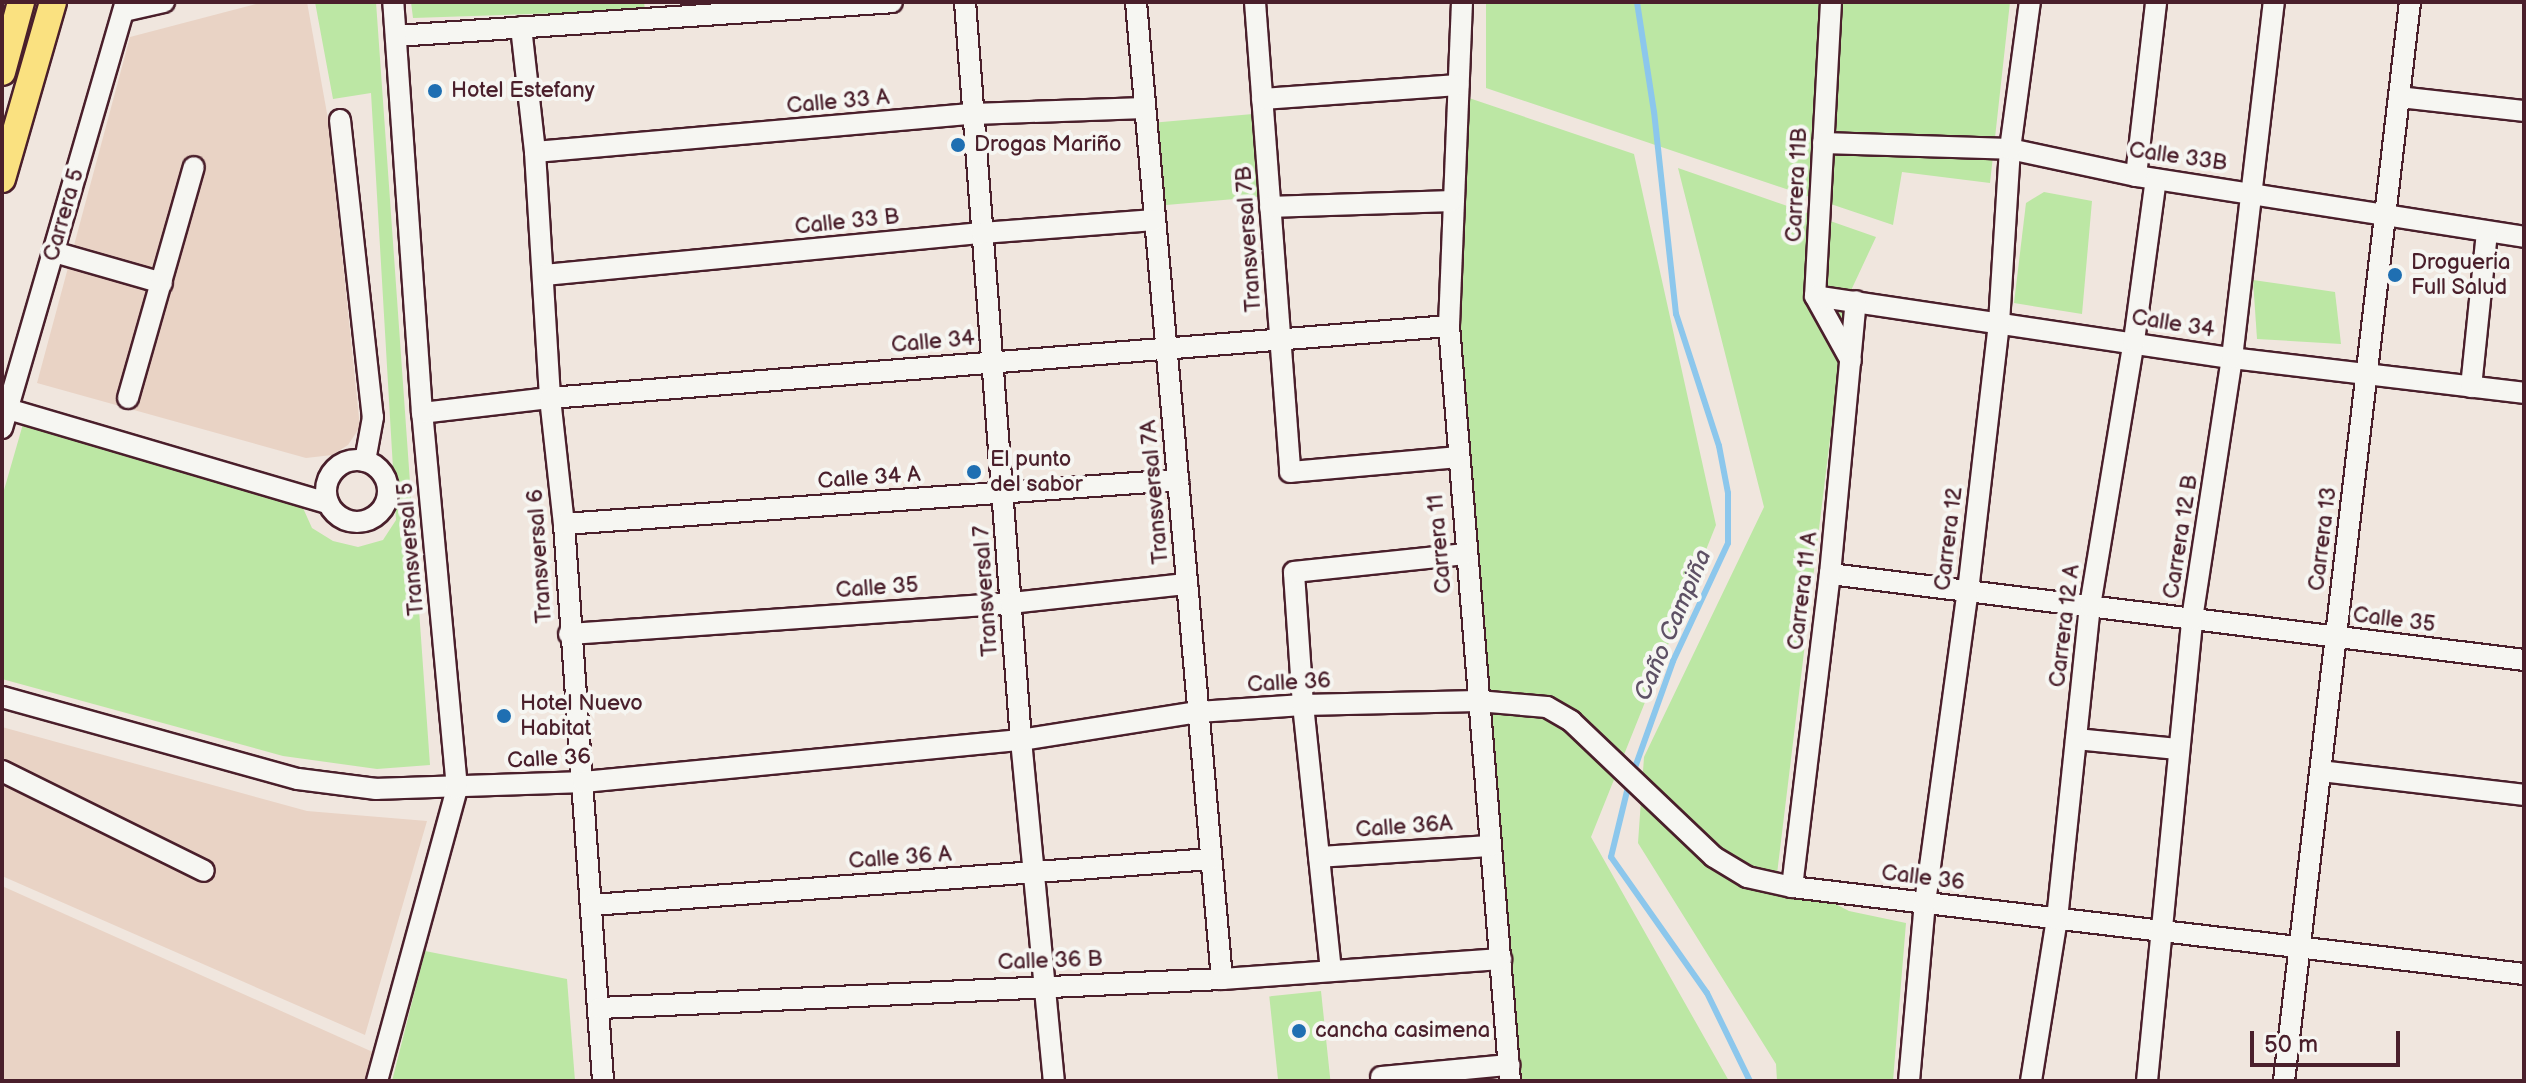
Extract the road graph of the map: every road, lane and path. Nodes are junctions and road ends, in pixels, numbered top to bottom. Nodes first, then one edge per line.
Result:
1 (21, 2) edge
2 (53, 2) edge
3 (164, 2) edge
4 (393, 2) edge
5 (892, 2) edge
6 (965, 2) edge
7 (1136, 2) edge
8 (1255, 2) edge
9 (1462, 2) edge
10 (1831, 2) edge
11 (2030, 2) edge
12 (2156, 2) edge
13 (2274, 2) edge
14 (2410, 2) edge
15 (125, 7) edge
16 (659, 10) edge
17 (521, 27) junction
18 (396, 36) junction
19 (2, 72) edge
20 (1459, 85) junction
21 (2399, 97) junction
22 (1262, 99) junction
23 (1145, 108) junction
24 (2524, 111) edge
25 (973, 114) junction
26 (340, 120) dead end
27 (1823, 143) junction
28 (2010, 149) junction
29 (535, 152) junction
30 (194, 167) dead end
31 (2146, 177) junction
32 (2, 179) edge
33 (2253, 192) junction
34 (1451, 201) junction
35 (1270, 207) junction
36 (2386, 214) junction
37 (1155, 220) junction
38 (2487, 232) junction
39 (982, 233) junction
40 (2524, 237) edge
41 (61, 254) dead end
42 (544, 275) junction
43 (162, 283) junction
44 (1815, 296) junction
45 (1856, 301) junction
46 (1999, 323) junction
47 (1449, 326) junction
48 (1280, 338) junction
49 (2134, 341) junction
50 (1166, 347) junction
51 (2232, 358) junction
52 (1851, 361) junction
53 (992, 362) junction
54 (2367, 374) junction
55 (2471, 387) junction
56 (2524, 393) edge
57 (128, 398) dead end
58 (550, 398) junction
59 (422, 413) junction
60 (5, 418) edge
61 (1457, 457) junction
62 (365, 461) junction
63 (1178, 480) junction
64 (1002, 493) junction
65 (328, 503) junction
66 (564, 524) junction
67 (1465, 554) junction
68 (1830, 574) junction
69 (1187, 584) junction
70 (1968, 591) junction
71 (1011, 603) junction
72 (2090, 606) junction
73 (2192, 619) junction
74 (569, 634) junction
75 (2336, 637) junction
76 (2524, 660) edge
77 (2, 697) edge
78 (1478, 701) junction
79 (1303, 705) junction
80 (1198, 712) junction
81 (2076, 739) junction
82 (1021, 740) junction
83 (2178, 749) junction
84 (2, 771) edge
85 (2321, 771) junction
86 (583, 782) junction
87 (457, 788) junction
88 (2524, 795) edge
89 (1491, 846) junction
90 (1319, 857) junction
91 (1211, 859) junction
92 (204, 871) dead end
93 (1034, 872) junction
94 (1792, 887) junction
95 (1925, 903) junction
96 (592, 905) junction
97 (2057, 919) junction
98 (2159, 931) junction
99 (2300, 947) junction
100 (1501, 959) junction
101 (1331, 971) junction
102 (2524, 974) edge
103 (1222, 979) junction
104 (1044, 984) junction
105 (600, 1008) junction
106 (1510, 1073) edge
107 (1381, 1077) dead end
108 (377, 1081) edge
109 (603, 1081) edge
110 (1054, 1081) edge
111 (1909, 1081) edge
112 (2031, 1081) edge
113 (2147, 1081) edge
114 (2284, 1081) edge

1 - 19 main road
2 - 32 main road
3 - 15 street
4 - 18 street, Transversal 5
5 - 16 street
6 - 25 street, Transversal 7
7 - 23 street, Transversal 7A
8 - 22 street, Transversal 7B
9 - 20 street, Carrera 11
10 - 27 street, Carrera 11B
11 - 28 street, Carrera 12
12 - 31 street, Carrera 12 A
13 - 33 street, Carrera 12 B
14 - 21 street, Carrera 13
15 - 60 street, Carrera 5
16 - 17 street
17 - 18 street
17 - 29 street, Transversal 6
18 - 59 street, Transversal 5
20 - 22 street
20 - 34 street, Carrera 11
21 - 24 street
21 - 36 street, Carrera 13
22 - 35 street, Transversal 7B
23 - 25 street, Calle 33 A
23 - 37 street, Transversal 7A
25 - 29 street, Calle 33 A
25 - 39 street, Transversal 7
26 - 62 street
27 - 28 street, Calle 33B
27 - 44 street, Carrera 11B
28 - 31 street, Calle 33B
28 - 46 street, Carrera 12
29 - 42 street, Transversal 6
30 - 43 street
31 - 33 street, Calle 33B
31 - 49 street, Carrera 12 A
33 - 36 street, Calle 33B
33 - 51 street, Carrera 12 B
34 - 35 street
34 - 47 street, Carrera 11
35 - 48 street, Transversal 7B
36 - 38 street, Calle 33B
36 - 54 street, Carrera 13
37 - 39 street, Calle 33 B
37 - 50 street, Transversal 7A
38 - 40 street, Calle 33B
38 - 55 street
39 - 42 street, Calle 33 B
39 - 53 street, Transversal 7
41 - 43 street
42 - 58 street, Transversal 6
43 - 57 street
44 - 45 street, Calle 34
44 - 52 street
45 - 46 street, Calle 34
45 - 52 street, Carrera 11 A
46 - 49 street, Calle 34
46 - 70 street, Carrera 12
47 - 48 street, Calle 34
47 - 61 street, Carrera 11
48 - 50 street, Calle 34
48 - 61 street, Transversal 7B
49 - 51 street, Calle 34
49 - 72 street, Carrera 12 A
50 - 53 street, Calle 34
50 - 63 street, Transversal 7A
51 - 54 street, Calle 34
51 - 73 street, Carrera 12 B
52 - 68 street, Carrera 11 A
53 - 58 street, Calle 34
53 - 64 street, Transversal 7
54 - 55 street, Calle 34
54 - 75 street, Carrera 13
55 - 56 street, Calle 34
58 - 59 street, Calle 34
58 - 66 street, Transversal 6
59 - 87 street, Transversal 5
60 - 65 street
61 - 67 street, Carrera 11
62 - 65 street
62 - 65 street
63 - 64 street, Calle 34 A
63 - 69 street, Transversal 7A
64 - 66 street, Calle 34 A
64 - 71 street, Transversal 7
66 - 74 street, Transversal 6
67 - 78 street, Carrera 11
67 - 79 street
68 - 70 street, Calle 35
68 - 94 street, Carrera 11 A
69 - 71 street, Calle 35
69 - 80 street, Transversal 7A
70 - 72 street, Calle 35
70 - 95 street, Carrera 12
71 - 74 street, Calle 35
71 - 82 street, Transversal 7
72 - 73 street, Calle 35
72 - 81 street, Carrera 12 A
73 - 75 street, Calle 35
73 - 83 street, Carrera 12 B
74 - 86 street, Transversal 6
75 - 76 street, Calle 35
75 - 85 street, Carrera 13
77 - 87 street, Calle 36
78 - 79 street, Calle 36
78 - 89 street, Carrera 11
78 - 94 street, Calle 36
79 - 80 street, Calle 36
79 - 90 street
80 - 82 street, Calle 36
80 - 91 street, Transversal 7A
81 - 83 street
81 - 97 street, Carrera 12 A
82 - 86 street, Calle 36
82 - 93 street, Transversal 7
83 - 98 street, Carrera 12 B
84 - 92 street
85 - 88 street
85 - 99 street, Carrera 13
86 - 87 street, Calle 36
86 - 96 street, Transversal 6
87 - 108 street, Transversal 5
89 - 90 street, Calle 36A
89 - 100 street, Carrera 11
90 - 101 street
91 - 93 street, Calle 36 A
91 - 103 street, Transversal 7A
93 - 96 street, Calle 36 A
93 - 104 street, Transversal 7
94 - 95 street, Calle 36
95 - 97 street, Calle 36
95 - 111 street, Carrera 12
96 - 105 street, Transversal 6
97 - 98 street, Calle 36
97 - 112 street, Carrera 12 A
98 - 99 street, Calle 36
98 - 113 street, Carrera 12 B
99 - 102 street, Calle 36
99 - 114 street, Carrera 13
100 - 101 street, Calle 36 B
100 - 106 street, Carrera 11
101 - 103 street, Calle 36 B
103 - 104 street, Calle 36 B
104 - 105 street, Calle 36 B
104 - 110 street, Transversal 7
105 - 109 street, Transversal 6
106 - 107 street

